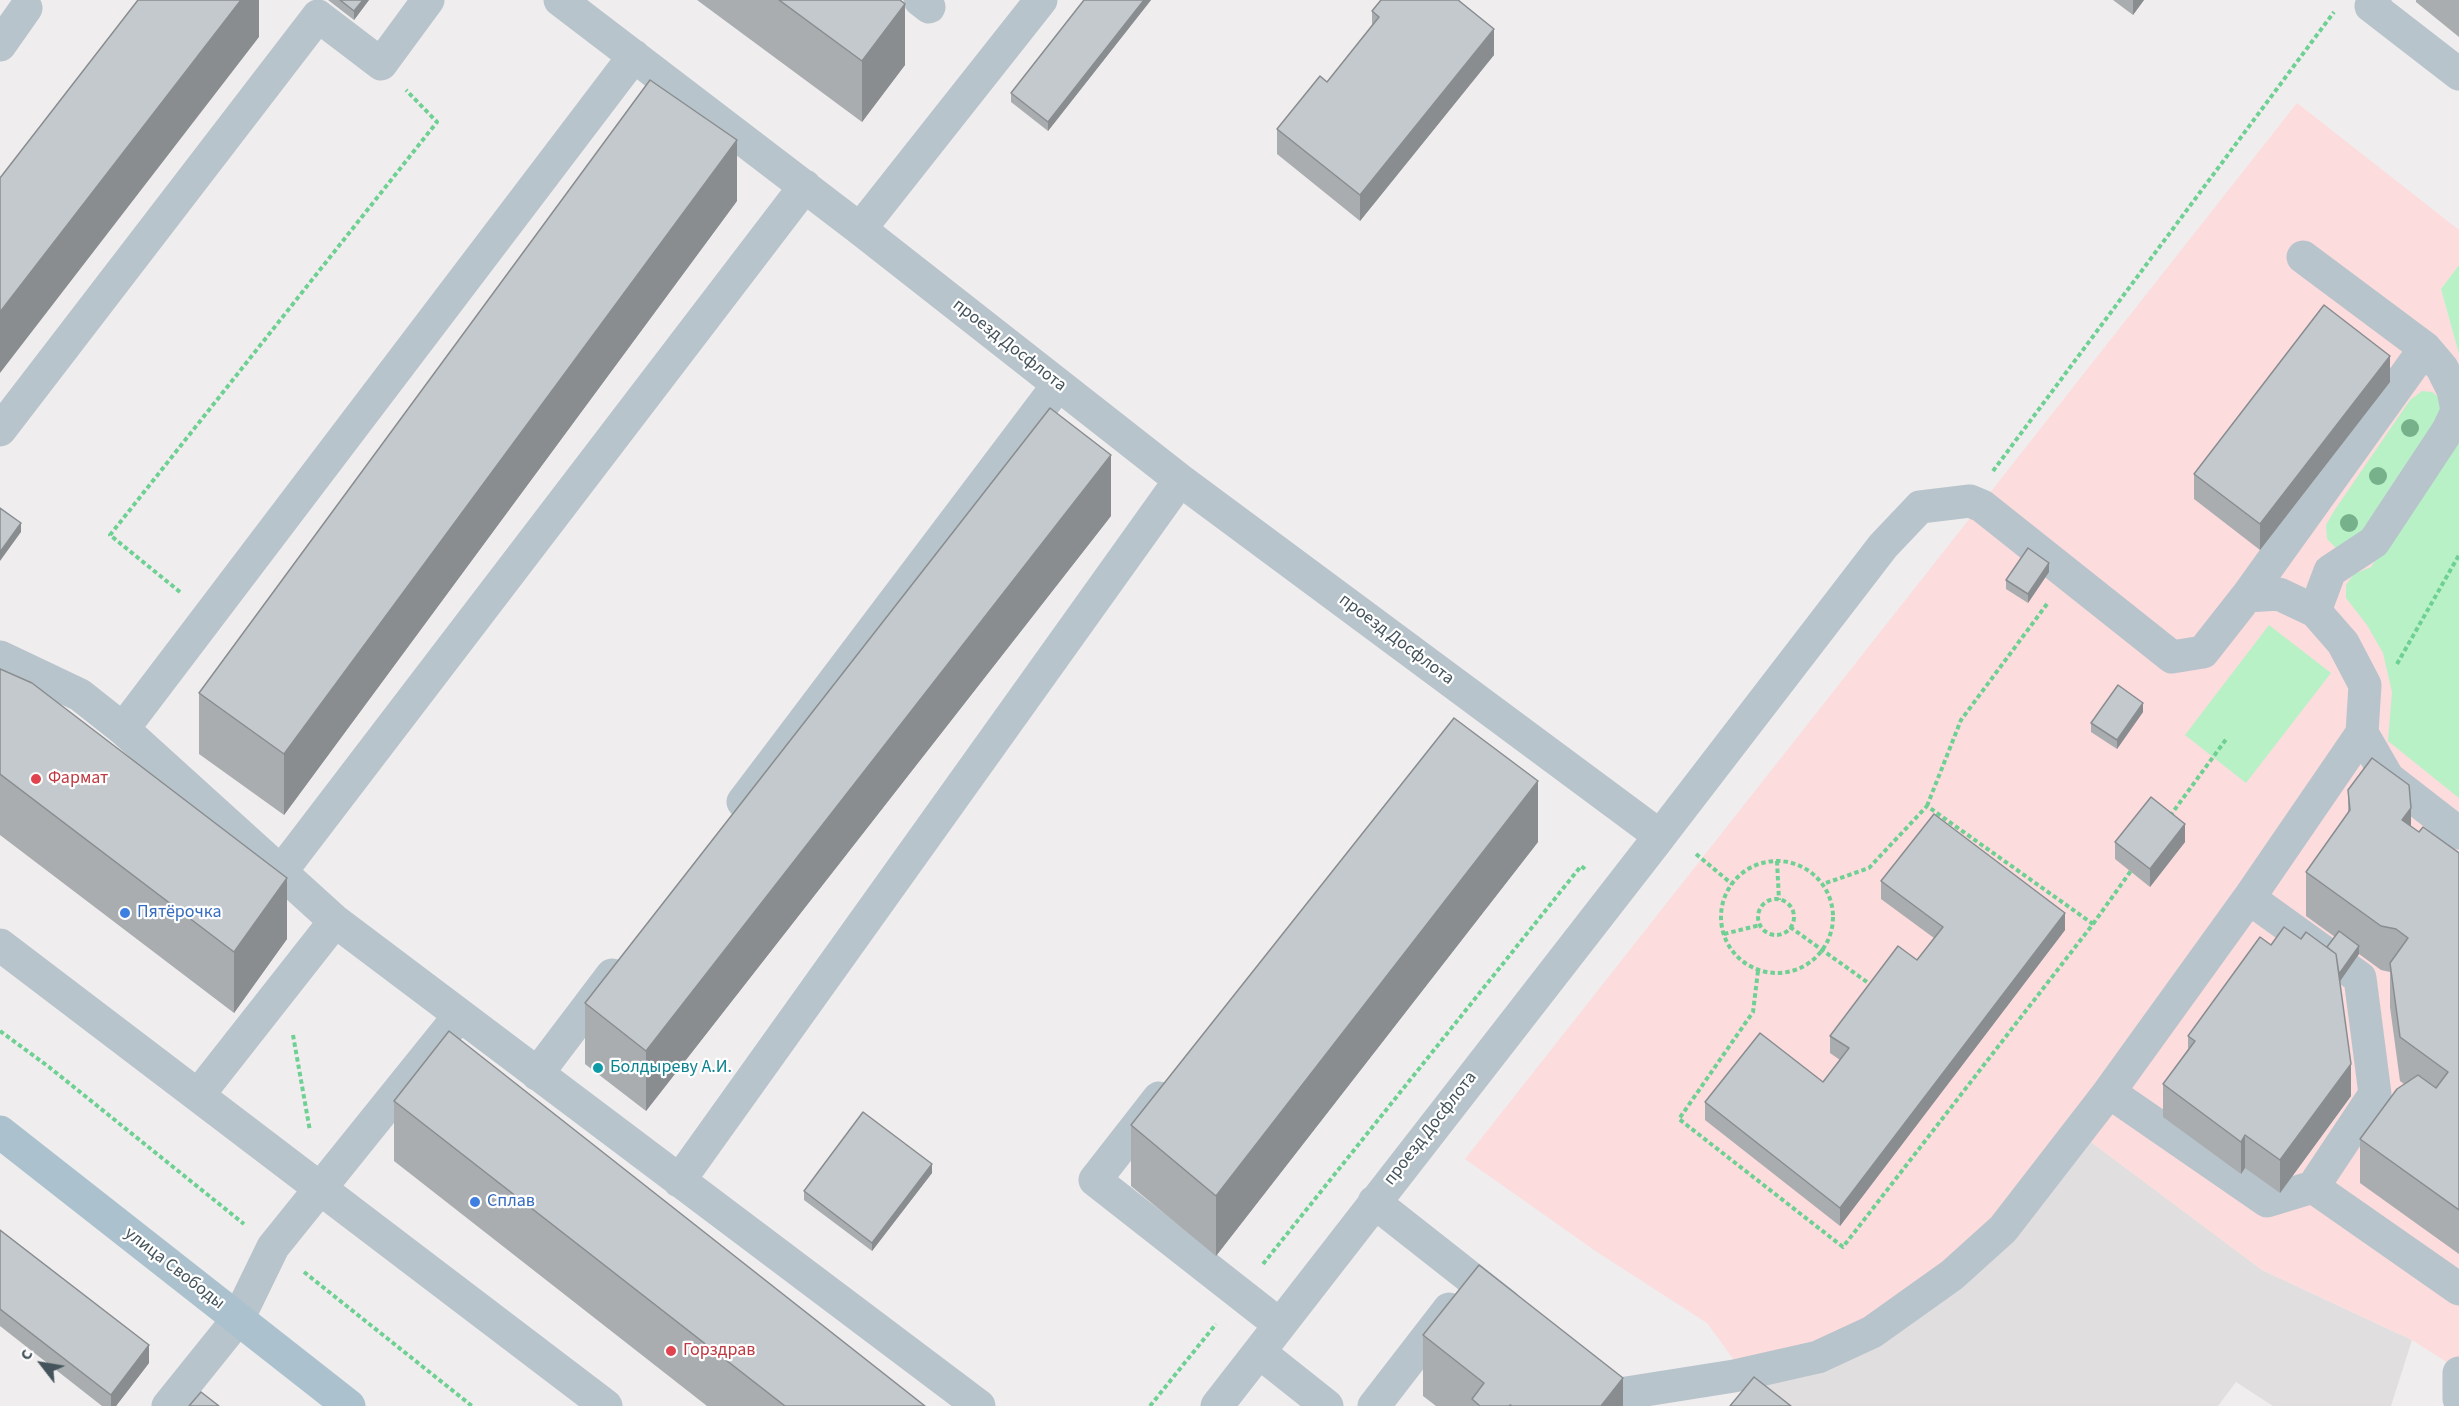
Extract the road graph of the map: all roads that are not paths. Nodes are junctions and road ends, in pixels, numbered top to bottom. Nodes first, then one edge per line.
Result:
1 (428, 0) edge
2 (560, 0) edge
3 (1041, 0) edge
4 (2375, 0) edge
5 (26, 8) dead end
6 (0, 45) edge
7 (634, 56) junction
8 (2459, 74) edge
9 (805, 186) junction
10 (860, 228) junction
11 (2303, 257) dead end
12 (2425, 348) junction
13 (1058, 385) junction
14 (0, 430) edge
15 (1180, 480) junction
16 (2247, 596) junction
17 (2315, 611) junction
18 (0, 657) edge
19 (123, 729) junction
20 (2362, 733) junction
21 (723, 828) edge
22 (2459, 833) edge
23 (1660, 836) junction
24 (280, 873) junction
25 (2249, 898) junction
26 (334, 921) junction
27 (0, 945) edge
28 (630, 951) edge
29 (459, 1016) junction
30 (537, 1074) junction
31 (1175, 1078) edge
32 (2109, 1092) junction
33 (199, 1094) junction
34 (0, 1132) edge
35 (679, 1181) junction
36 (2313, 1187) junction
37 (320, 1188) junction
38 (1374, 1202) junction
39 (1473, 1279) junction
40 (2459, 1289) edge
41 (238, 1319) junction
42 (1530, 1324) edge
43 (1280, 1325) junction
44 (1259, 1352) junction
45 (2459, 1373) edge
46 (1594, 1374) edge
47 (2459, 1399) edge
48 (1627, 1400) edge
49 (168, 1406) edge
50 (349, 1406) edge
51 (606, 1406) edge
52 (979, 1406) edge
53 (1217, 1406) edge
54 (1327, 1406) edge
55 (1374, 1406) edge

1 - 14 street
2 - 7 street, проезд Досфлота
3 - 10 street
4 - 8 street
5 - 6 street
7 - 9 street, проезд Досфлота
7 - 19 street
9 - 10 street, проезд Досфлота
9 - 24 street
10 - 13 street, проезд Досфлота
11 - 12 street
12 - 16 street
12 - 17 street
13 - 15 street, проезд Досфлота
13 - 21 street
15 - 23 street, проезд Досфлота
15 - 35 street
16 - 17 street
16 - 23 street
17 - 20 street
18 - 19 street
19 - 24 street
20 - 22 street
20 - 25 street
23 - 38 street, проезд Досфлота
24 - 26 street
25 - 32 street
25 - 36 street
26 - 29 street
26 - 33 street
27 - 33 street
28 - 30 street
29 - 30 street
29 - 37 street
30 - 35 street
31 - 43 street
32 - 36 street
32 - 48 street
33 - 37 street
34 - 41 main road, улица Свободы
35 - 52 street
36 - 40 street
37 - 41 street
37 - 51 street
38 - 39 street
38 - 43 street, проезд Досфлота
39 - 42 street
39 - 55 street
41 - 49 street
41 - 50 main road, улица Свободы
43 - 44 street, проезд Досфлота
44 - 53 street, проезд Досфлота
44 - 54 street
45 - 47 street
46 - 48 street

